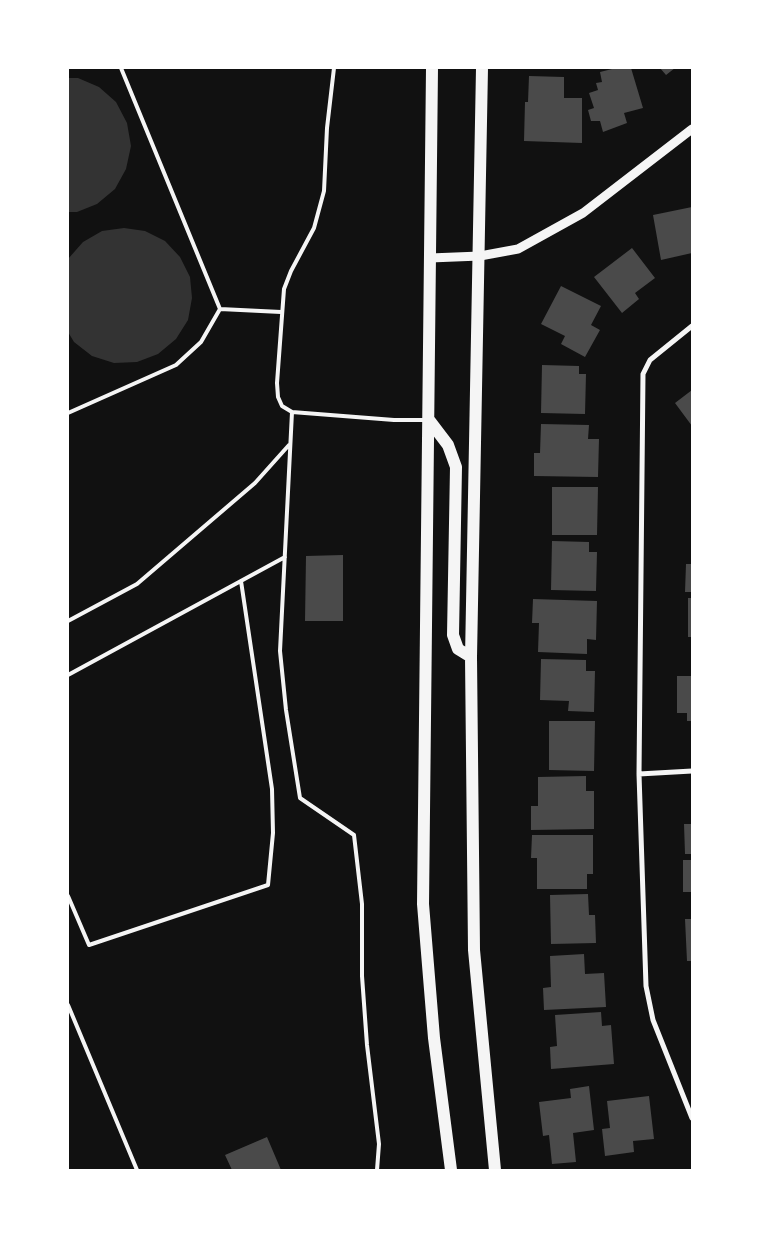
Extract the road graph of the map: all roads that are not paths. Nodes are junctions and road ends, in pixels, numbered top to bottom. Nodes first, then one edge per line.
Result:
1 (121, 68) edge
2 (334, 68) edge
3 (432, 68) edge
4 (482, 68) edge
5 (692, 128) edge
6 (480, 256) junction
7 (430, 258) junction
8 (220, 309) junction
9 (281, 312) junction
10 (692, 326) edge
11 (292, 412) junction
12 (68, 413) edge
13 (429, 420) junction
14 (290, 444) junction
15 (285, 557) junction
16 (241, 581) junction
17 (68, 621) edge
18 (471, 657) junction
19 (68, 675) edge
20 (692, 771) edge
21 (639, 774) junction
22 (68, 896) edge
23 (68, 1005) edge
24 (692, 1118) edge
25 (137, 1170) edge
26 (377, 1170) edge
27 (451, 1170) edge
28 (496, 1170) edge

1 - 8 lane
2 - 9 lane
3 - 7 main road
4 - 6 main road
5 - 6 street
6 - 7 street
6 - 18 main road
7 - 13 main road
8 - 9 lane
8 - 12 lane
9 - 11 lane
10 - 21 street
11 - 13 lane
11 - 14 lane
13 - 18 main road
13 - 27 main road
14 - 15 lane
14 - 17 lane
15 - 16 lane
15 - 26 lane
16 - 19 lane
16 - 22 lane
18 - 28 main road
20 - 21 street
21 - 24 street
23 - 25 lane

